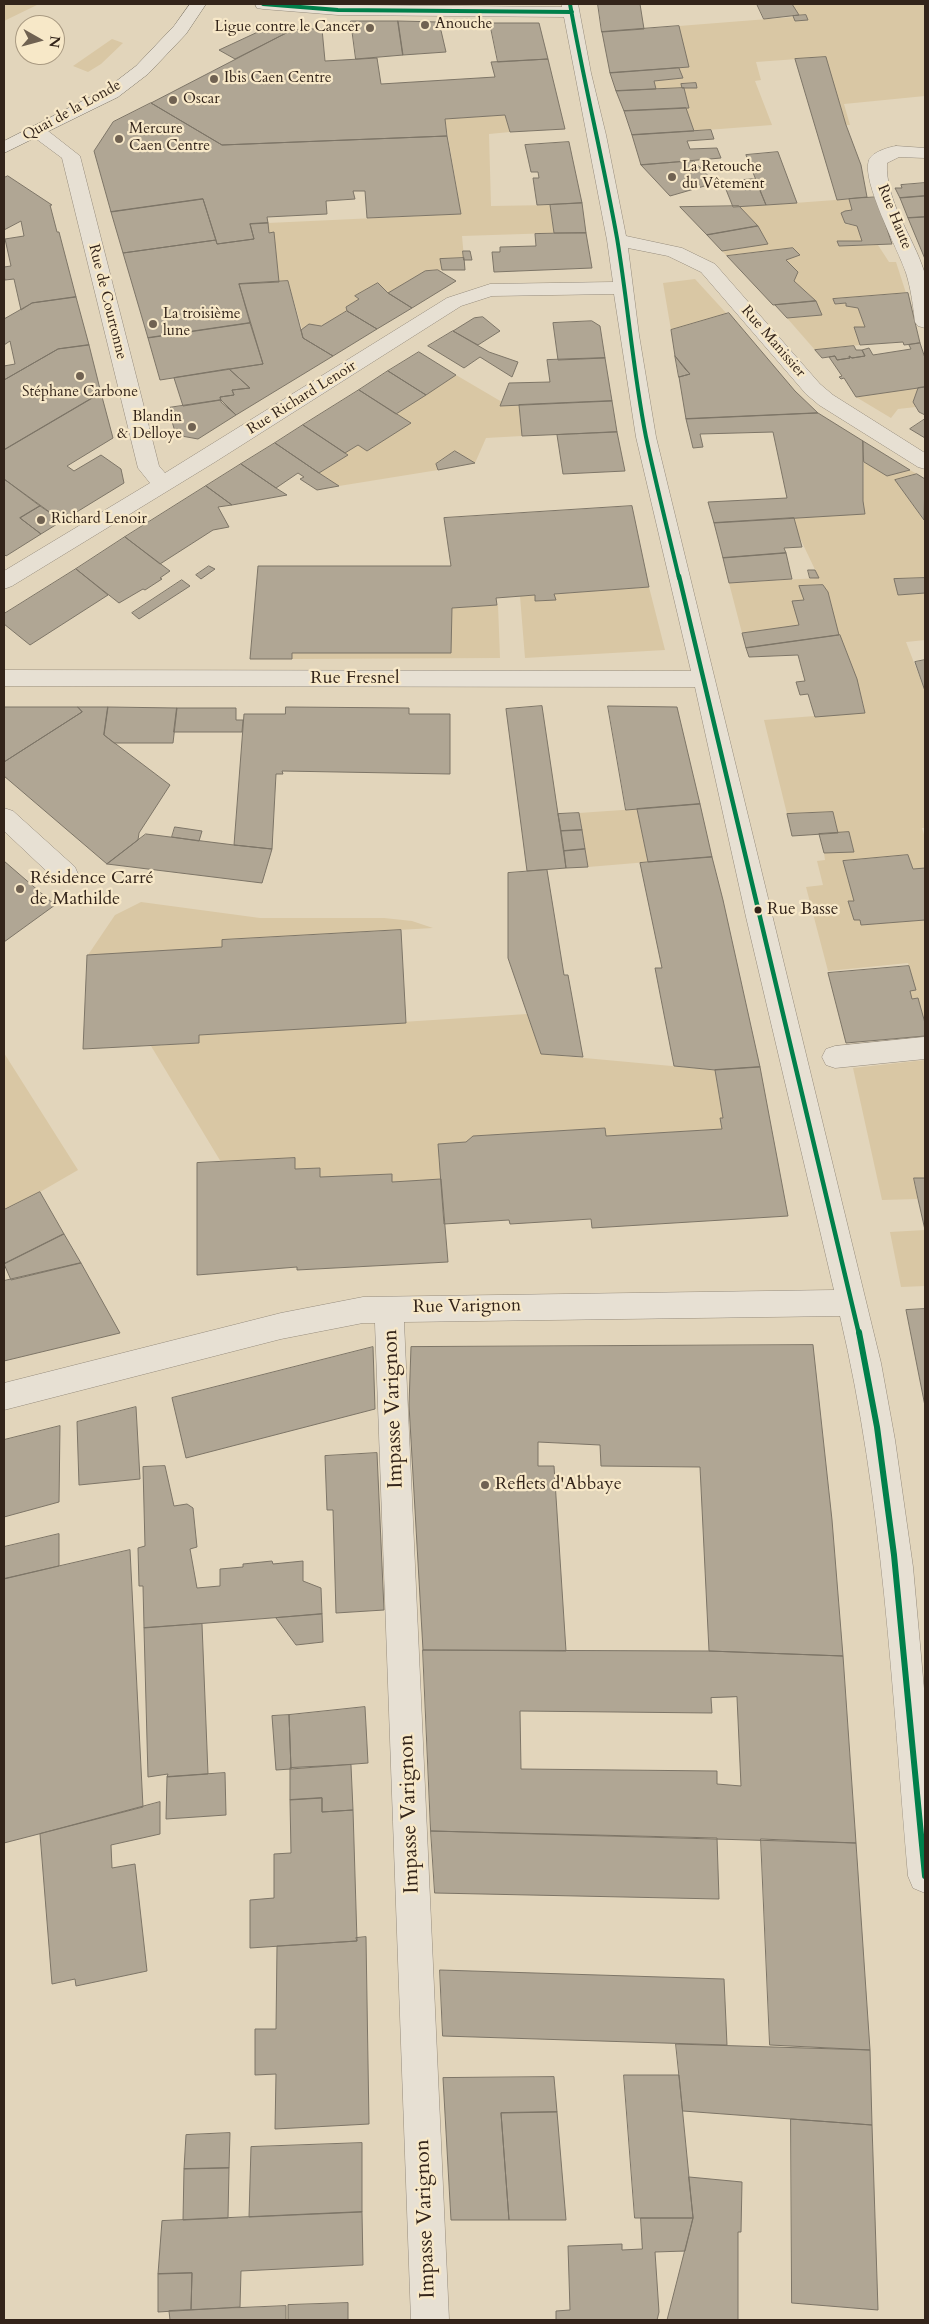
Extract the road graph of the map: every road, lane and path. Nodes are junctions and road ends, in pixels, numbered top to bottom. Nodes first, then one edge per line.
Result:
1 (198, 4) edge
2 (263, 4) edge
3 (571, 8) edge
4 (36, 132) junction
5 (4, 148) edge
6 (925, 153) edge
7 (617, 240) junction
8 (623, 288) junction
9 (925, 322) edge
10 (925, 462) edge
11 (163, 484) junction
12 (4, 581) edge
13 (4, 678) edge
14 (705, 679) junction
15 (4, 817) edge
16 (66, 874) dead end
17 (925, 1048) edge
18 (835, 1058) dead end
19 (851, 1303) junction
20 (389, 1308) junction
21 (4, 1396) edge
22 (925, 1876) edge
23 (430, 2320) edge

1 - 4 street, Quai de la Londe
2 - 3 street
3 - 7 street
4 - 5 street, Quai de la Londe
4 - 11 street, Rue de Courtonne
6 - 9 street, Rue Haute
7 - 8 street
7 - 10 street, Rue Manissier
8 - 11 street, Rue Richard Lenoir
8 - 14 street
11 - 12 street, Rue Richard Lenoir
13 - 14 street, Rue Fresnel
14 - 19 street
15 - 16 street
17 - 18 street
19 - 20 street, Rue Varignon
19 - 22 street
20 - 21 street, Rue Varignon
20 - 23 street, Impasse Varignon

